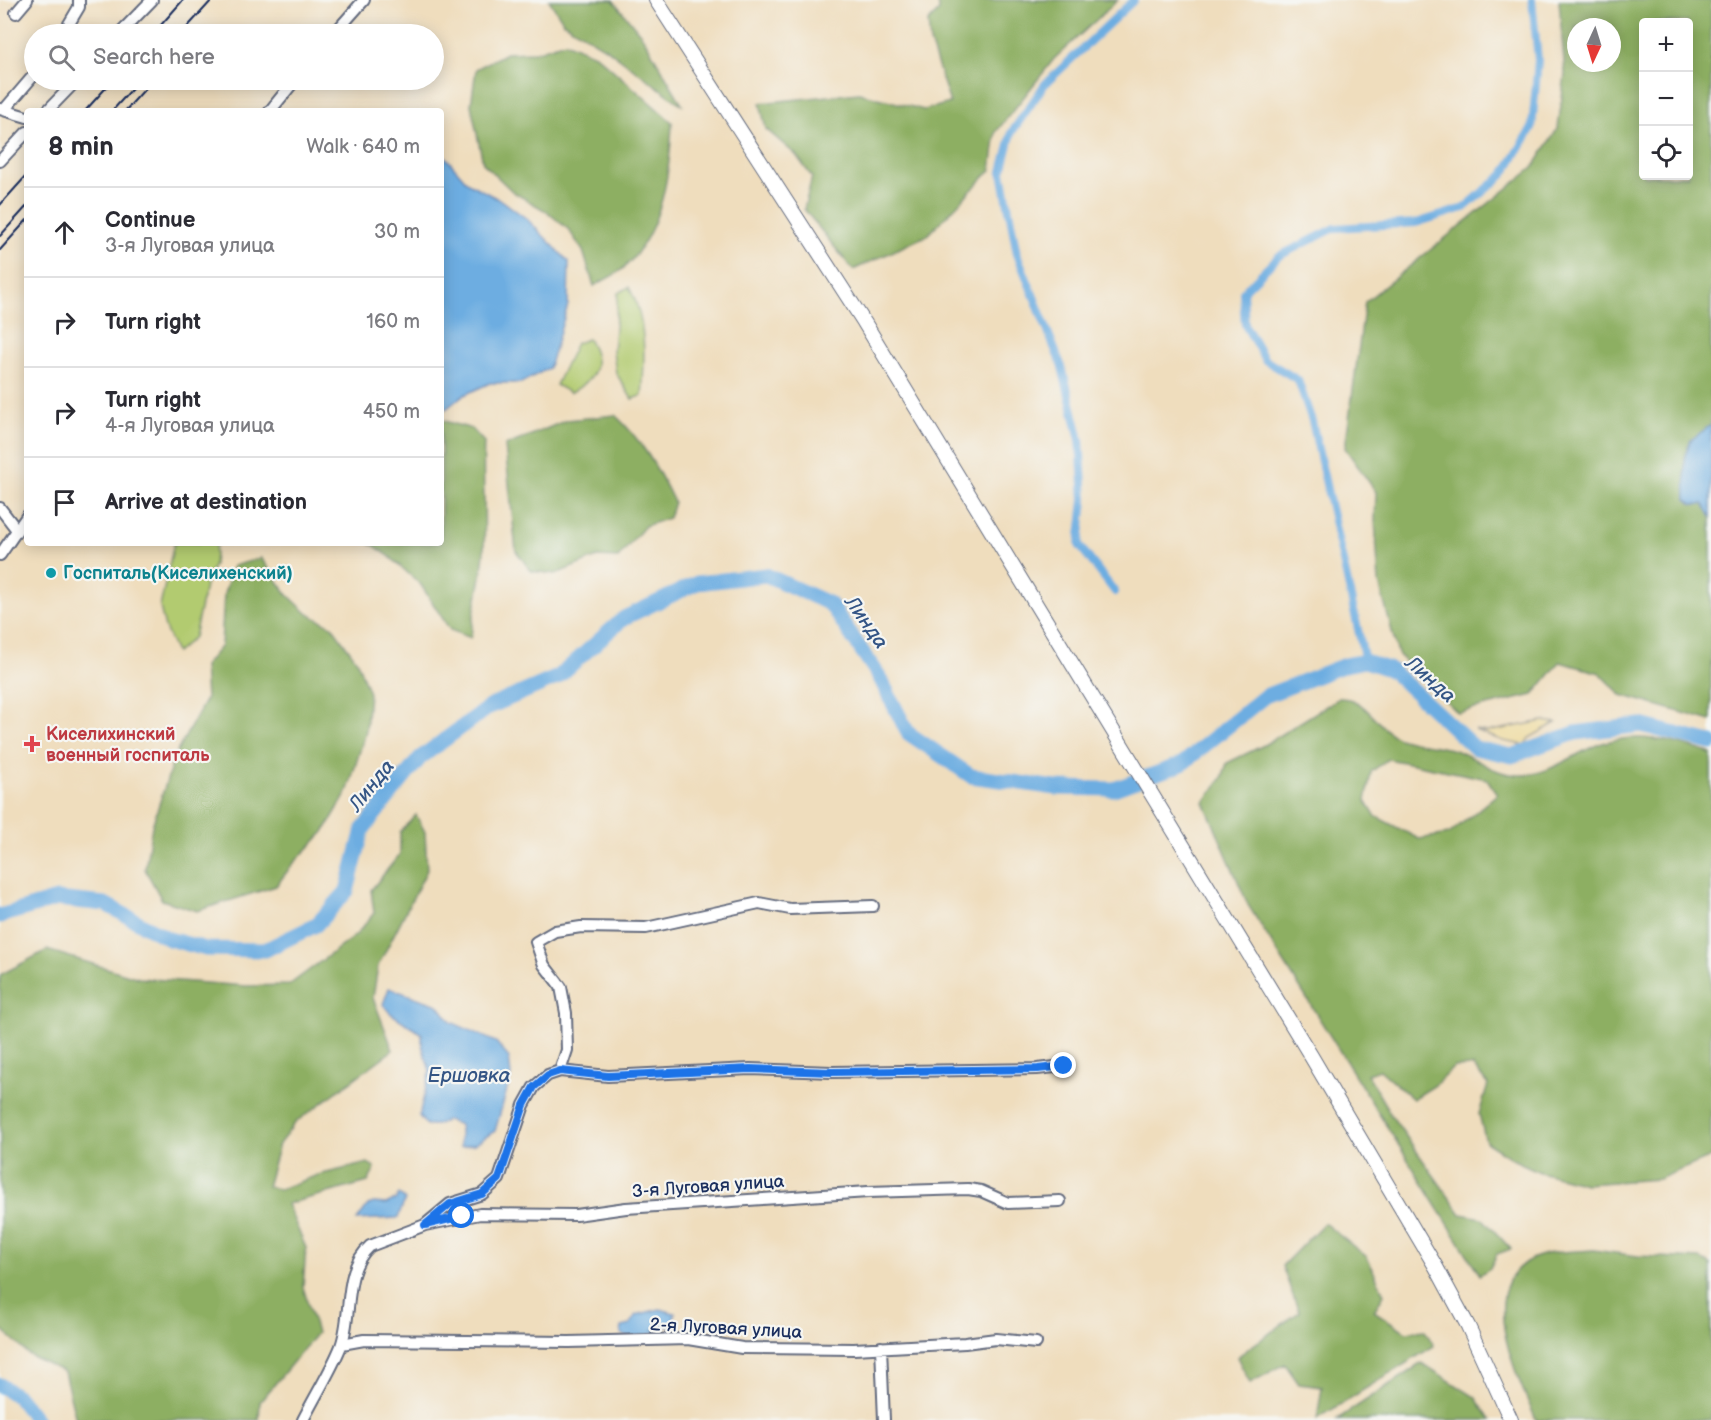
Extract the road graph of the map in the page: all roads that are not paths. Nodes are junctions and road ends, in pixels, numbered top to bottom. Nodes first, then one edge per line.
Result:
1 (27, 0) edge
2 (79, 0) edge
3 (152, 0) edge
4 (364, 0) edge
5 (656, 0) edge
6 (16, 13) dead end
7 (69, 24) edge
8 (129, 24) edge
9 (343, 24) edge
10 (24, 86) edge
11 (67, 90) edge
12 (287, 90) edge
13 (50, 108) edge
14 (272, 108) edge
15 (2, 109) edge
16 (24, 116) edge
17 (24, 135) edge
18 (0, 161) edge
19 (0, 508) edge
20 (24, 520) edge
21 (17, 530) junction
22 (0, 555) edge
23 (873, 906) dead end
24 (1064, 1066) dead end
25 (560, 1071) junction
26 (1060, 1201) dead end
27 (425, 1225) junction
28 (1036, 1343) dead end
29 (342, 1344) junction
30 (881, 1347) junction
31 (303, 1420) edge
32 (884, 1420) edge
33 (1511, 1420) edge

1 - 6 street
2 - 7 street
3 - 8 street
4 - 9 street
5 - 33 main road
10 - 15 street
11 - 13 street
12 - 14 street
15 - 16 street
17 - 18 street
19 - 21 street
20 - 21 street
21 - 22 street
23 - 25 street
24 - 25 street
25 - 27 street
26 - 27 street, 3-я Луговая улица
27 - 29 street, 3-я Луговая улица
28 - 30 street, 2-я Луговая улица
29 - 30 street, 2-я Луговая улица
29 - 31 street
30 - 32 street

